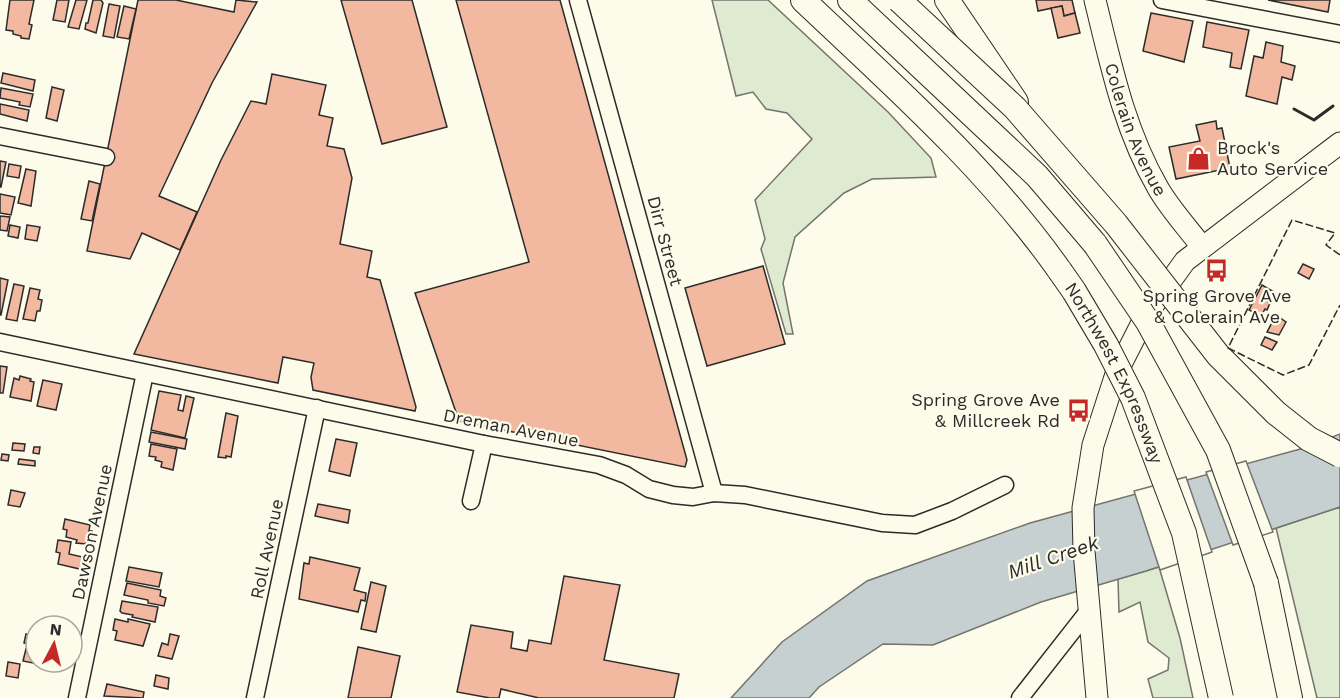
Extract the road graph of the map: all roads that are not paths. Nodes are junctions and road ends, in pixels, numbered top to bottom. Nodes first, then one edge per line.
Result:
1 (578, 0) edge
2 (803, 0) edge
3 (850, 0) edge
4 (899, 0) edge
5 (947, 0) edge
6 (1095, 0) edge
7 (1162, 0) edge
8 (1340, 34) edge
9 (0, 136) edge
10 (1340, 142) edge
11 (106, 157) dead end
12 (1095, 244) junction
13 (1202, 247) junction
14 (0, 342) edge
15 (145, 374) junction
16 (317, 408) junction
17 (484, 444) junction
18 (1340, 455) edge
19 (1005, 485) dead end
20 (714, 493) junction
21 (471, 501) dead end
22 (1089, 610) junction
23 (1287, 687) edge
24 (77, 698) edge
25 (255, 698) edge
26 (1020, 698) edge
27 (1097, 698) edge
28 (1221, 698) edge

1 - 20 street, Dirr Street
2 - 28 highway, Northwest Expressway, bridge
3 - 12 highway
4 - 18 highway, bridge
5 - 12 highway
6 - 13 main road, Colerain Avenue
7 - 8 street
9 - 11 street
10 - 13 main road
12 - 23 highway, bridge
13 - 22 main road
14 - 15 street, Dreman Avenue
15 - 16 street, Dreman Avenue
15 - 24 street, Dawson Avenue
16 - 17 street, Dreman Avenue
16 - 25 street, Roll Avenue
17 - 20 street, Dreman Avenue
17 - 21 street
19 - 20 street, Dreman Avenue
22 - 26 street
22 - 27 main road

